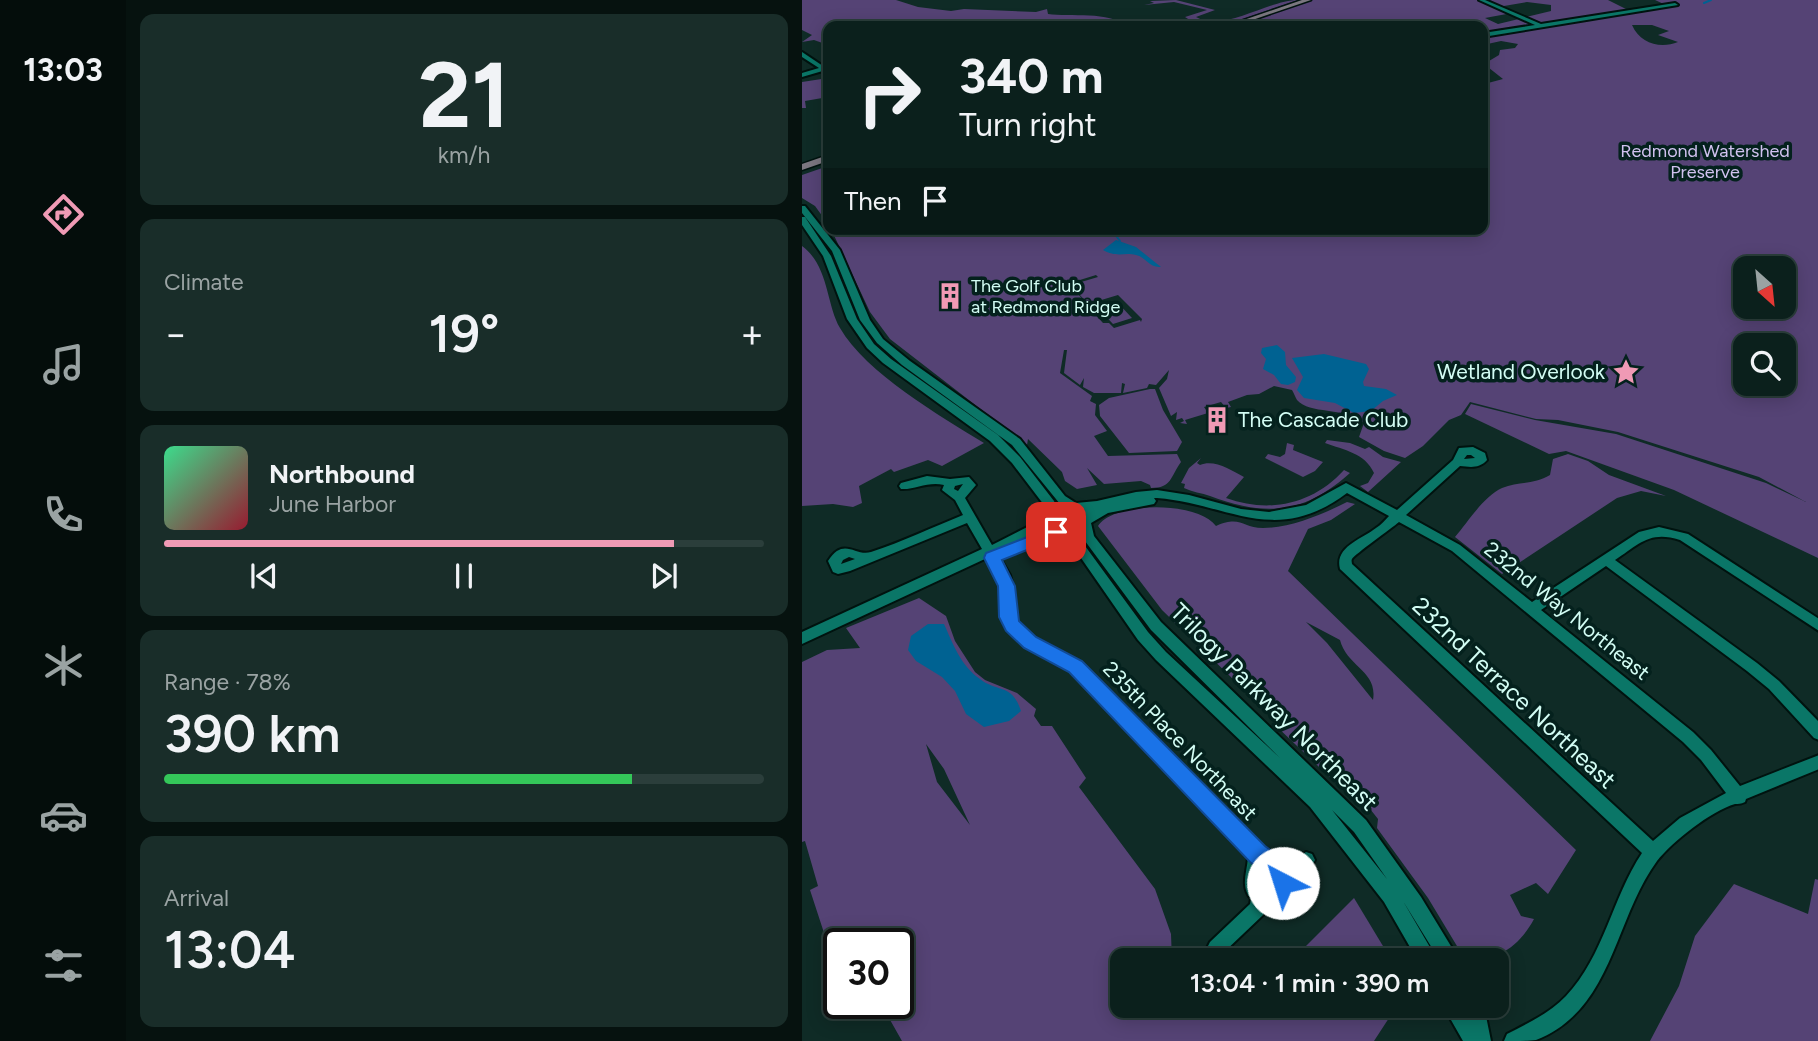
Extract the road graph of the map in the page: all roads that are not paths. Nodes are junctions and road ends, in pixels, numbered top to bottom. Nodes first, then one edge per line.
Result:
1 (1095, 0) edge
2 (1130, 0) edge
3 (1308, 0) edge
4 (1481, 0) edge
5 (1675, 5) dead end
6 (1244, 21) edge
7 (1541, 26) junction
8 (1488, 34) edge
9 (802, 54) edge
10 (802, 75) edge
11 (823, 162) edge
12 (802, 169) edge
13 (802, 208) edge
14 (802, 219) edge
15 (823, 234) edge
16 (824, 235) edge
17 (1457, 462) dead end
18 (950, 483) joint
19 (905, 486) dead end
20 (1171, 497) junction
21 (1075, 507) junction
22 (1398, 515) junction
23 (969, 517) junction
24 (1086, 522) junction
25 (1054, 525) junction
26 (990, 554) junction
27 (865, 558) dead end
28 (1606, 560) junction
29 (1532, 608) junction
30 (1819, 626) edge
31 (802, 638) edge
32 (1819, 733) edge
33 (1819, 762) edge
34 (1739, 797) junction
35 (1653, 852) junction
36 (1257, 854) junction
37 (1306, 860) dead end
38 (1282, 876) junction
39 (1261, 895) junction
40 (1216, 948) dead end
41 (1421, 948) edge
42 (1443, 948) edge
43 (1460, 1018) edge
44 (1477, 1018) edge
45 (1474, 1041) edge
46 (1482, 1041) edge
47 (1514, 1041) edge

1 - 2 street
3 - 6 main road
4 - 7 street
5 - 7 street
7 - 8 street
9 - 10 street
11 - 12 main road
13 - 15 street
14 - 25 street, Trilogy Parkway Northeast
16 - 21 street
17 - 22 street
18 - 19 street, 235th Place Northeast
18 - 23 street, 235th Place Northeast
20 - 21 street
20 - 22 street, 232nd Way Northeast
20 - 24 street
21 - 24 street, Trilogy Parkway Northeast
21 - 25 street
22 - 29 street, 232nd Way Northeast
22 - 35 street, 232nd Terrace Northeast
23 - 26 street, 235th Place Northeast
23 - 27 street
24 - 25 street
24 - 42 street, Trilogy Parkway Northeast
25 - 26 street
25 - 41 street, Trilogy Parkway Northeast
26 - 31 street
26 - 36 street, 235th Place Northeast
28 - 29 street
28 - 30 street
28 - 32 street
29 - 34 street, 232nd Way Northeast
33 - 34 street
34 - 35 street
35 - 47 street
36 - 38 street, 235th Place Northeast
36 - 39 street, 235th Place Northeast
37 - 38 street
38 - 39 street
39 - 40 street
43 - 45 street
44 - 46 street

